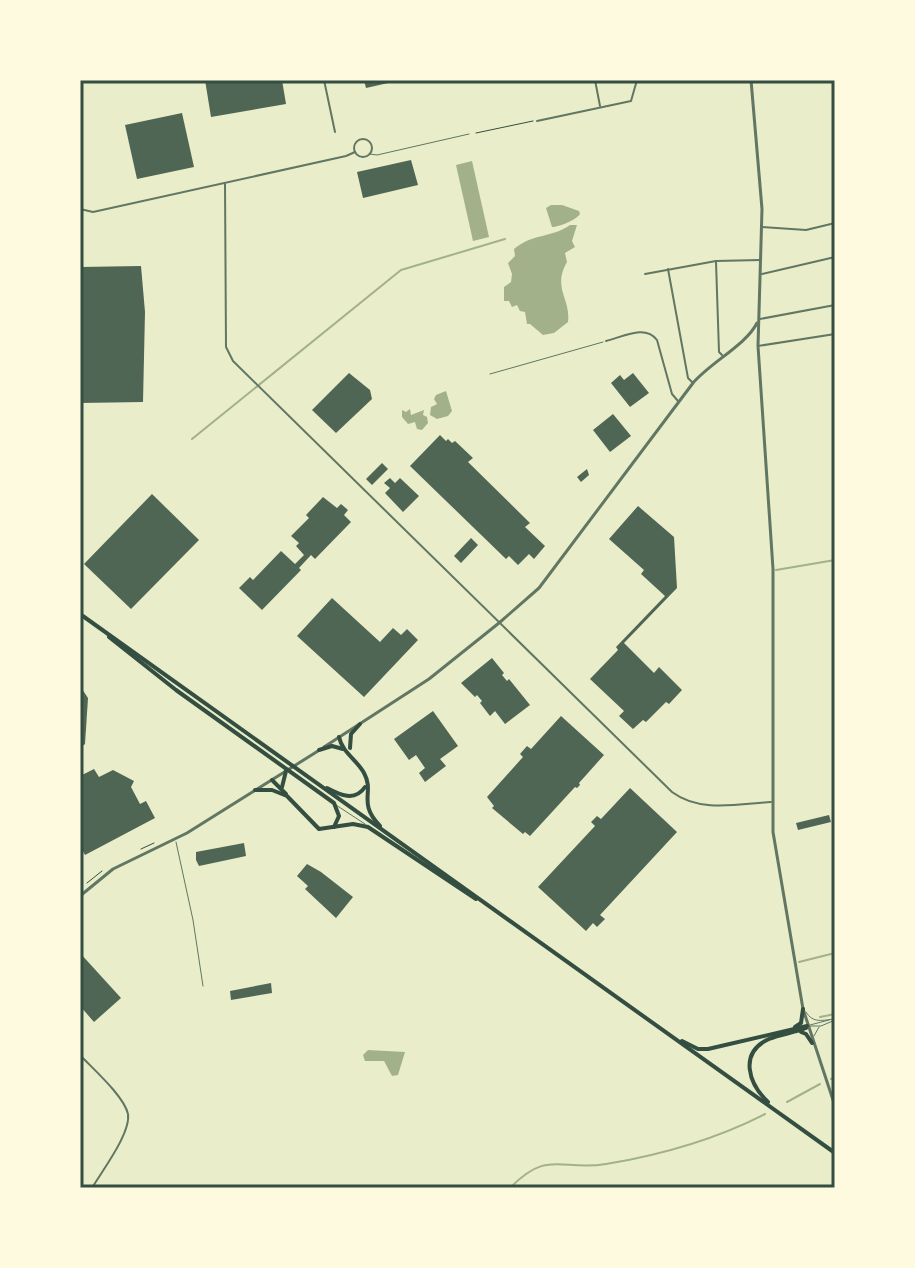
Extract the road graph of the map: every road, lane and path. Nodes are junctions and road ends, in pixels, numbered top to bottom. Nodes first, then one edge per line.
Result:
1 (324, 80) edge
2 (595, 80) edge
3 (637, 80) edge
4 (751, 80) edge
5 (600, 107) junction
6 (537, 121) joint
7 (335, 132) dead end
8 (469, 134) joint
9 (355, 152) junction
10 (369, 154) junction
11 (225, 183) junction
12 (80, 209) edge
13 (835, 223) edge
14 (762, 227) junction
15 (835, 257) edge
16 (761, 260) junction
17 (716, 261) junction
18 (668, 269) junction
19 (645, 274) dead end
20 (760, 274) junction
21 (835, 305) edge
22 (759, 319) junction
23 (835, 334) edge
24 (748, 337) junction
25 (758, 338) junction
26 (606, 341) joint
27 (758, 346) junction
28 (722, 355) junction
29 (490, 374) dead end
30 (693, 383) junction
31 (679, 402) junction
32 (80, 614) edge
33 (92, 623) junction
34 (499, 623) junction
35 (360, 724) junction
36 (339, 737) junction
37 (348, 749) junction
38 (319, 750) junction
39 (286, 771) junction
40 (272, 780) junction
41 (314, 781) junction
42 (367, 785) junction
43 (279, 789) junction
44 (255, 790) junction
45 (773, 802) junction
46 (334, 803) junction
47 (334, 827) junction
48 (368, 827) junction
49 (391, 836) junction
50 (176, 839) junction
51 (160, 842) dead end
52 (139, 851) dead end
53 (90, 880) dead end
54 (85, 885) dead end
55 (80, 896) edge
56 (489, 906) junction
57 (203, 986) dead end
58 (803, 1009) junction
59 (835, 1019) edge
60 (807, 1026) junction
61 (821, 1026) junction
62 (794, 1030) junction
63 (673, 1037) junction
64 (812, 1043) junction
65 (80, 1055) edge
66 (835, 1106) edge
67 (778, 1111) junction
68 (835, 1153) edge
69 (92, 1188) edge

1 - 7 street
2 - 5 street
3 - 5 street
4 - 14 street
5 - 6 street
6 - 8 path
8 - 10 lane
9 - 10 street
9 - 10 street
9 - 11 street
11 - 12 street
11 - 34 street
13 - 14 street
14 - 16 street
15 - 20 street
16 - 17 street
16 - 20 street
17 - 18 street
17 - 28 street
18 - 19 street
18 - 30 street
20 - 22 street
21 - 22 street
22 - 24 street
22 - 25 street
23 - 27 street
24 - 25 street
24 - 28 street
25 - 27 street
26 - 29 lane
26 - 31 street
27 - 45 street
28 - 30 street
30 - 31 street
31 - 34 street
32 - 33 main road
33 - 41 main road
33 - 46 main road
34 - 35 street
34 - 45 street
35 - 36 street
35 - 37 main road
36 - 37 main road
36 - 38 street
37 - 38 main road
37 - 42 main road
38 - 39 street
39 - 40 street
39 - 43 main road
40 - 43 main road
40 - 44 street
41 - 42 main road
41 - 49 main road
42 - 49 main road
43 - 44 main road
43 - 47 main road
44 - 50 street
45 - 58 street
46 - 47 main road
46 - 48 lane
47 - 48 main road
48 - 56 main road
49 - 56 main road
50 - 55 street
50 - 57 lane
51 - 52 path
53 - 54 path
56 - 63 main road
58 - 59 lane
58 - 60 street
58 - 62 main road
59 - 60 lane
59 - 61 lane
60 - 61 lane
60 - 62 main road
60 - 64 street
61 - 64 lane
62 - 63 main road
62 - 64 main road
62 - 67 main road
63 - 67 main road
64 - 66 street
65 - 69 street
67 - 68 main road

